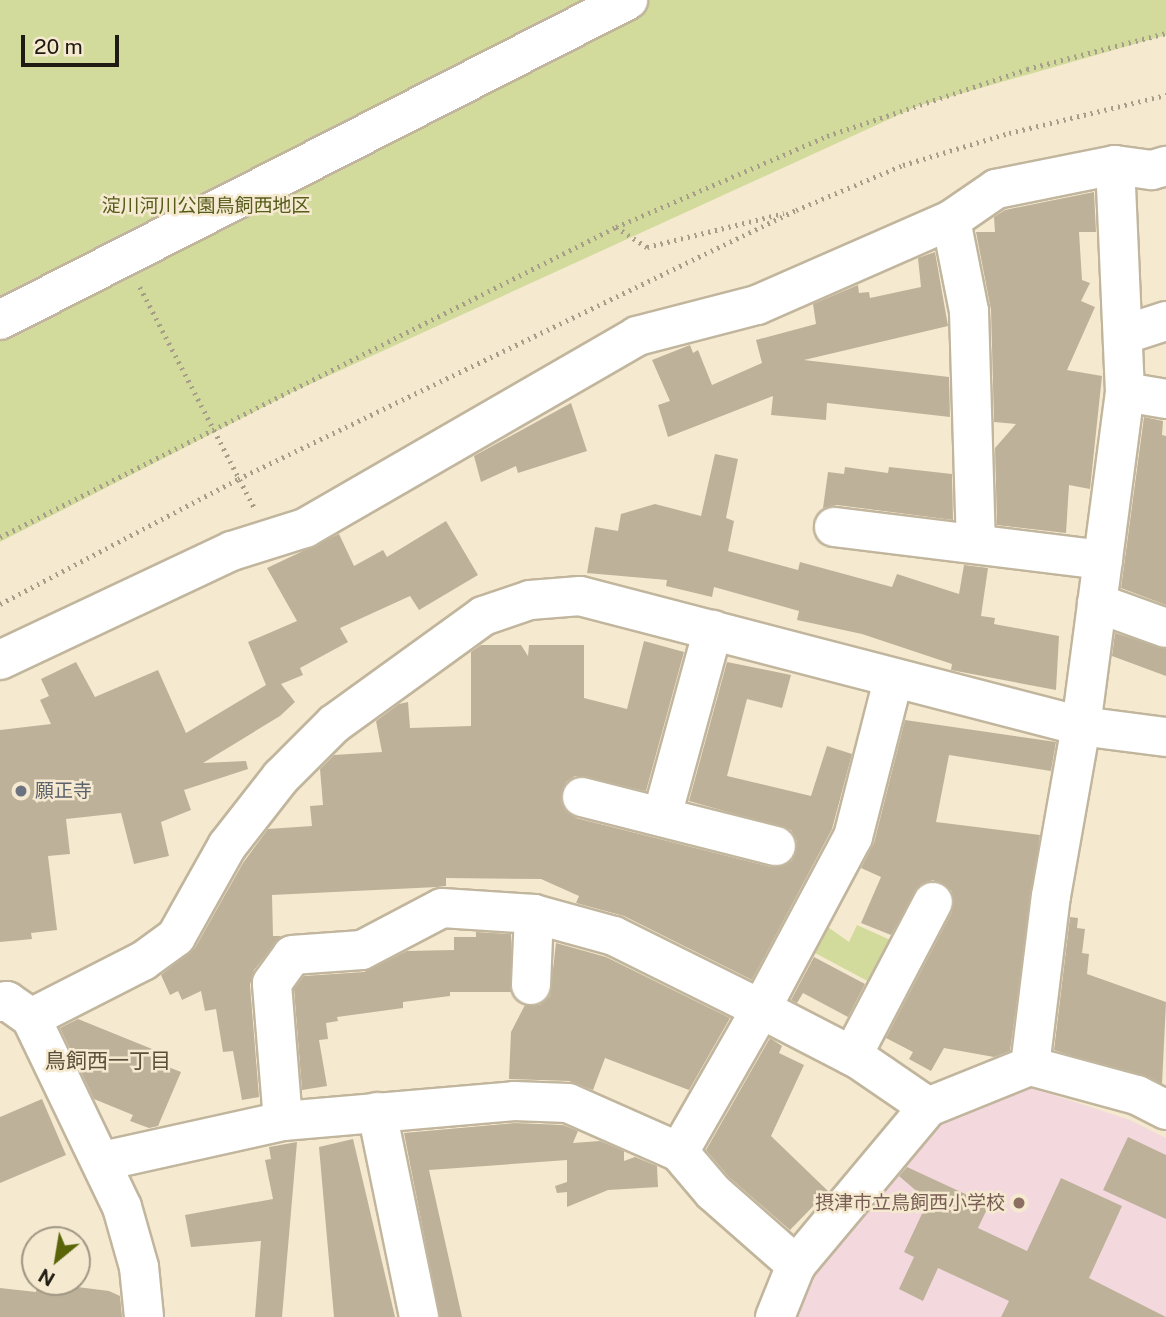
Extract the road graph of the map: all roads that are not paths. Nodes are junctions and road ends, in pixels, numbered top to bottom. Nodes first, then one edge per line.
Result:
1 (628, 0) edge
2 (1115, 166) junction
3 (1166, 166) edge
4 (951, 220) junction
5 (0, 320) edge
6 (1166, 320) edge
7 (1126, 334) junction
8 (1125, 392) junction
9 (1166, 399) edge
10 (834, 527) dead end
11 (976, 544) junction
12 (1103, 559) junction
13 (1097, 603) junction
14 (1166, 628) edge
15 (713, 631) junction
16 (0, 660) edge
17 (893, 680) junction
18 (1081, 726) junction
19 (1166, 737) edge
20 (582, 797) dead end
21 (662, 816) junction
22 (776, 846) dead end
23 (933, 902) dead end
24 (534, 914) junction
25 (531, 985) dead end
26 (761, 1009) junction
27 (15, 1010) edge
28 (852, 1056) junction
29 (1030, 1066) junction
30 (928, 1107) junction
31 (1166, 1110) edge
32 (377, 1112) junction
33 (283, 1122) junction
34 (678, 1152) junction
35 (103, 1161) junction
36 (796, 1265) junction
37 (144, 1317) edge
38 (419, 1317) edge
39 (775, 1317) edge

1 - 5 street
2 - 3 street
2 - 4 street
2 - 7 street
4 - 11 street
4 - 16 street
6 - 7 street
7 - 8 street
8 - 9 street
8 - 12 street
10 - 11 street
11 - 12 street
12 - 13 street
13 - 14 street
13 - 18 street
15 - 17 street
15 - 21 street
15 - 27 street
17 - 18 street
17 - 26 street
18 - 19 street
18 - 29 street
20 - 21 street
21 - 22 street
23 - 28 street
24 - 25 street
24 - 26 street
24 - 33 street
26 - 28 street
26 - 34 street
27 - 35 street
28 - 30 street
29 - 30 street
29 - 31 street
30 - 36 street
32 - 33 street
32 - 34 street
32 - 38 street
33 - 35 street
34 - 36 street
35 - 37 street
36 - 39 street

